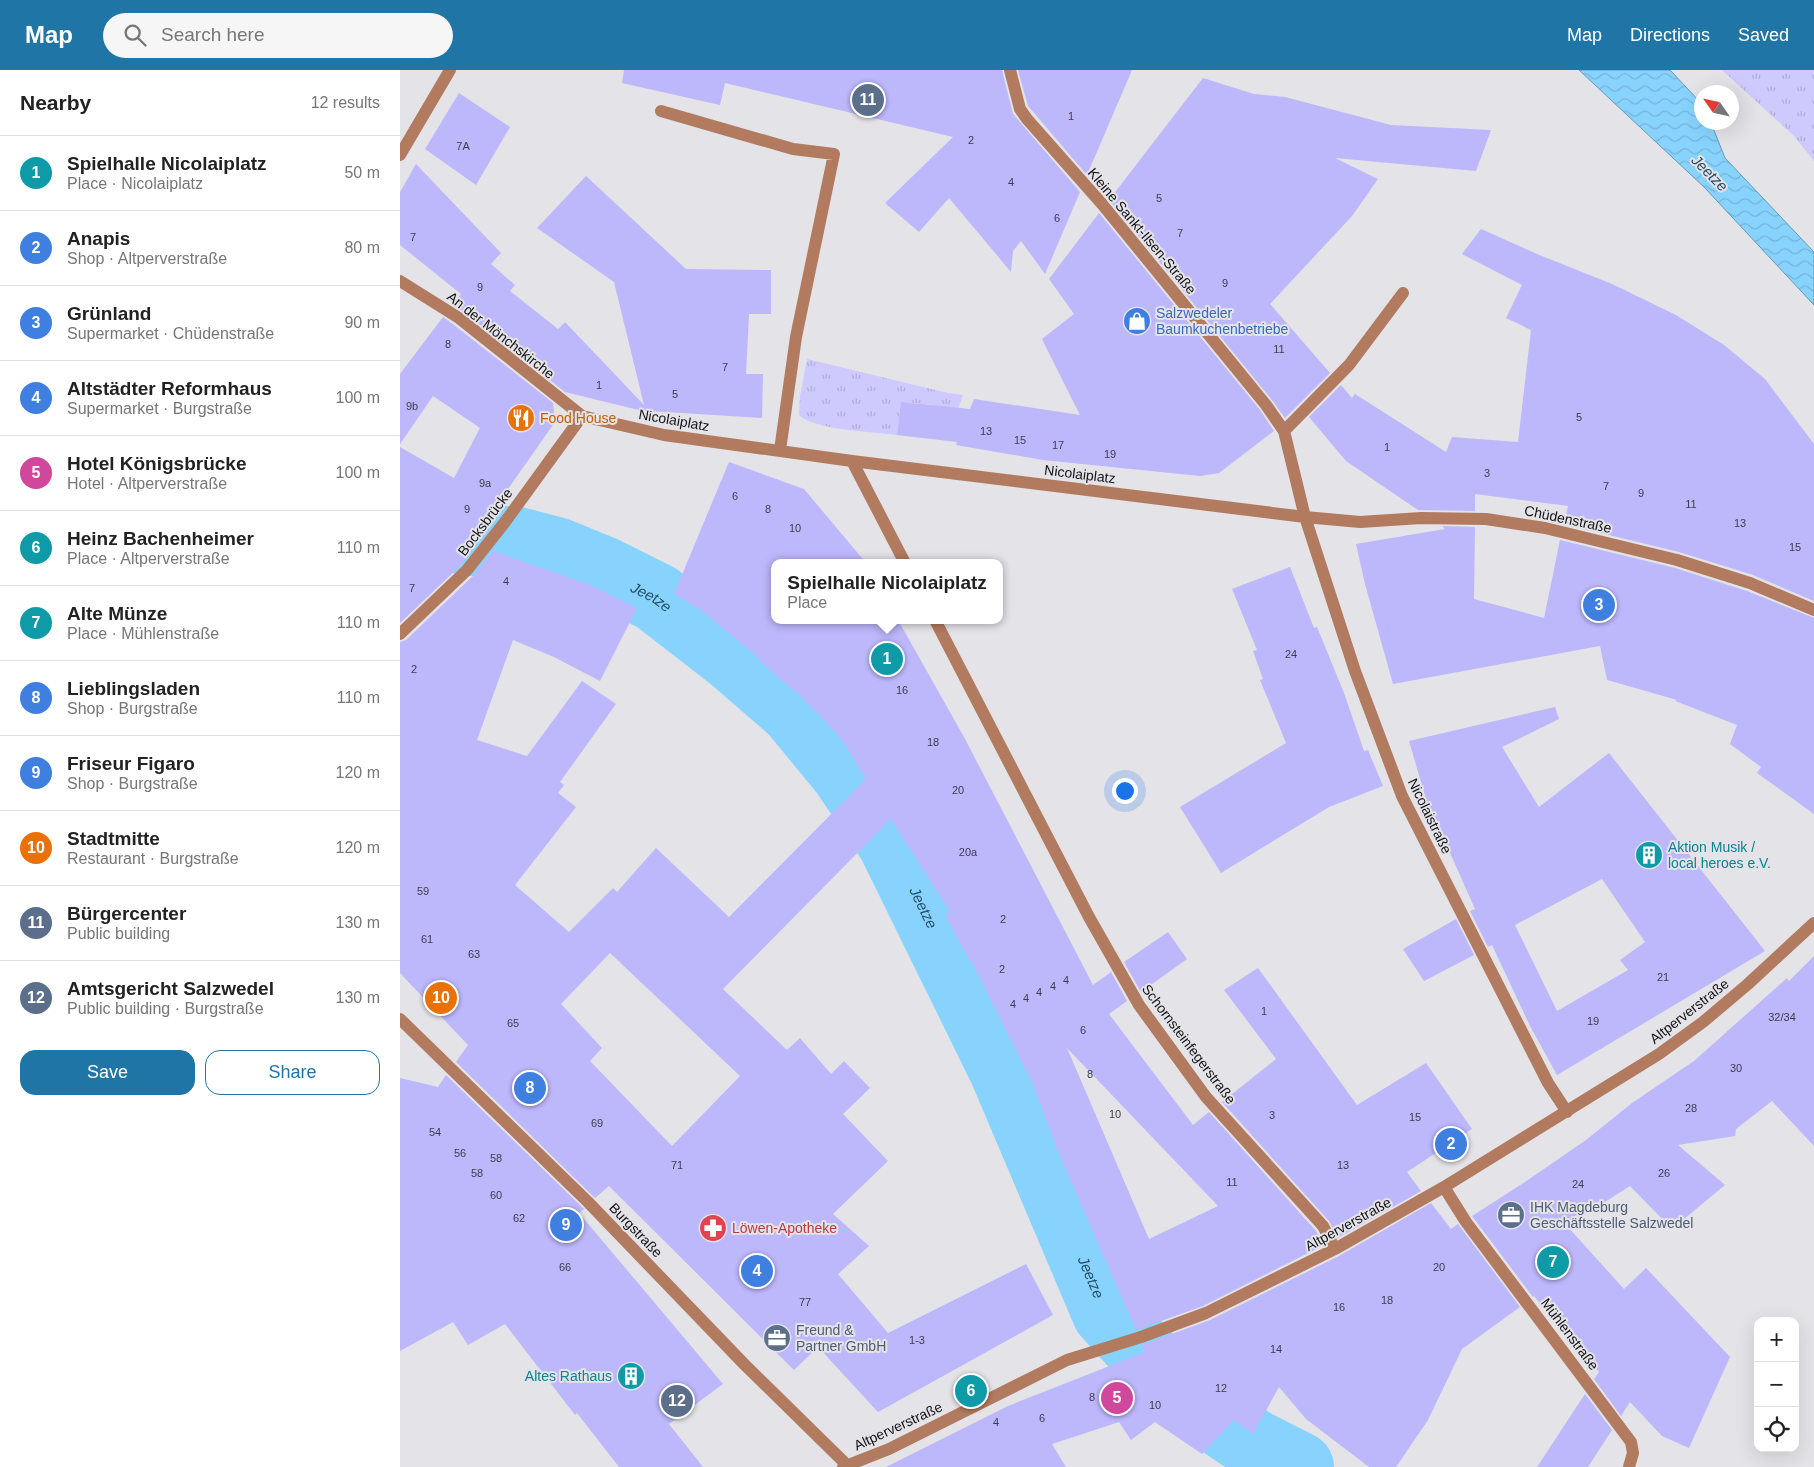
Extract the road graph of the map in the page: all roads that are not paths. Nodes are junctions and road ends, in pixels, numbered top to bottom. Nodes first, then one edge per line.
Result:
1 (450, 70) edge
2 (1010, 70) edge
3 (661, 111) dead end
4 (400, 155) edge
5 (400, 281) edge
6 (1403, 293) dead end
7 (582, 416) junction
8 (1284, 431) junction
9 (780, 450) junction
10 (852, 461) junction
11 (1305, 517) junction
12 (903, 559) edge
13 (1814, 610) edge
14 (937, 624) edge
15 (400, 634) edge
16 (1814, 923) edge
17 (400, 1019) edge
18 (1567, 1112) junction
19 (1444, 1187) junction
20 (1335, 1250) junction
21 (846, 1466) edge
22 (1629, 1467) edge

1 - 4 street
2 - 8 street, Kleine Sankt-Ilsen-Straße
3 - 9 street
5 - 7 street, An der Mönchskirche
6 - 8 street
7 - 9 street, Nicolaiplatz
7 - 15 street, Bocksbrücke
8 - 11 street, Kleine Sankt-Ilsen-Straße
9 - 10 street, Nicolaiplatz
10 - 11 street, Nicolaiplatz
10 - 12 street
11 - 13 street, Chüdenstraße
11 - 18 street, Nicolaistraße
14 - 20 street, Schornsteinfegerstraße
16 - 18 street, Altperverstraße
17 - 21 street, Burgstraße
18 - 19 street, Altperverstraße
19 - 20 street, Altperverstraße
19 - 22 street, Mühlenstraße
20 - 21 street, Altperverstraße

